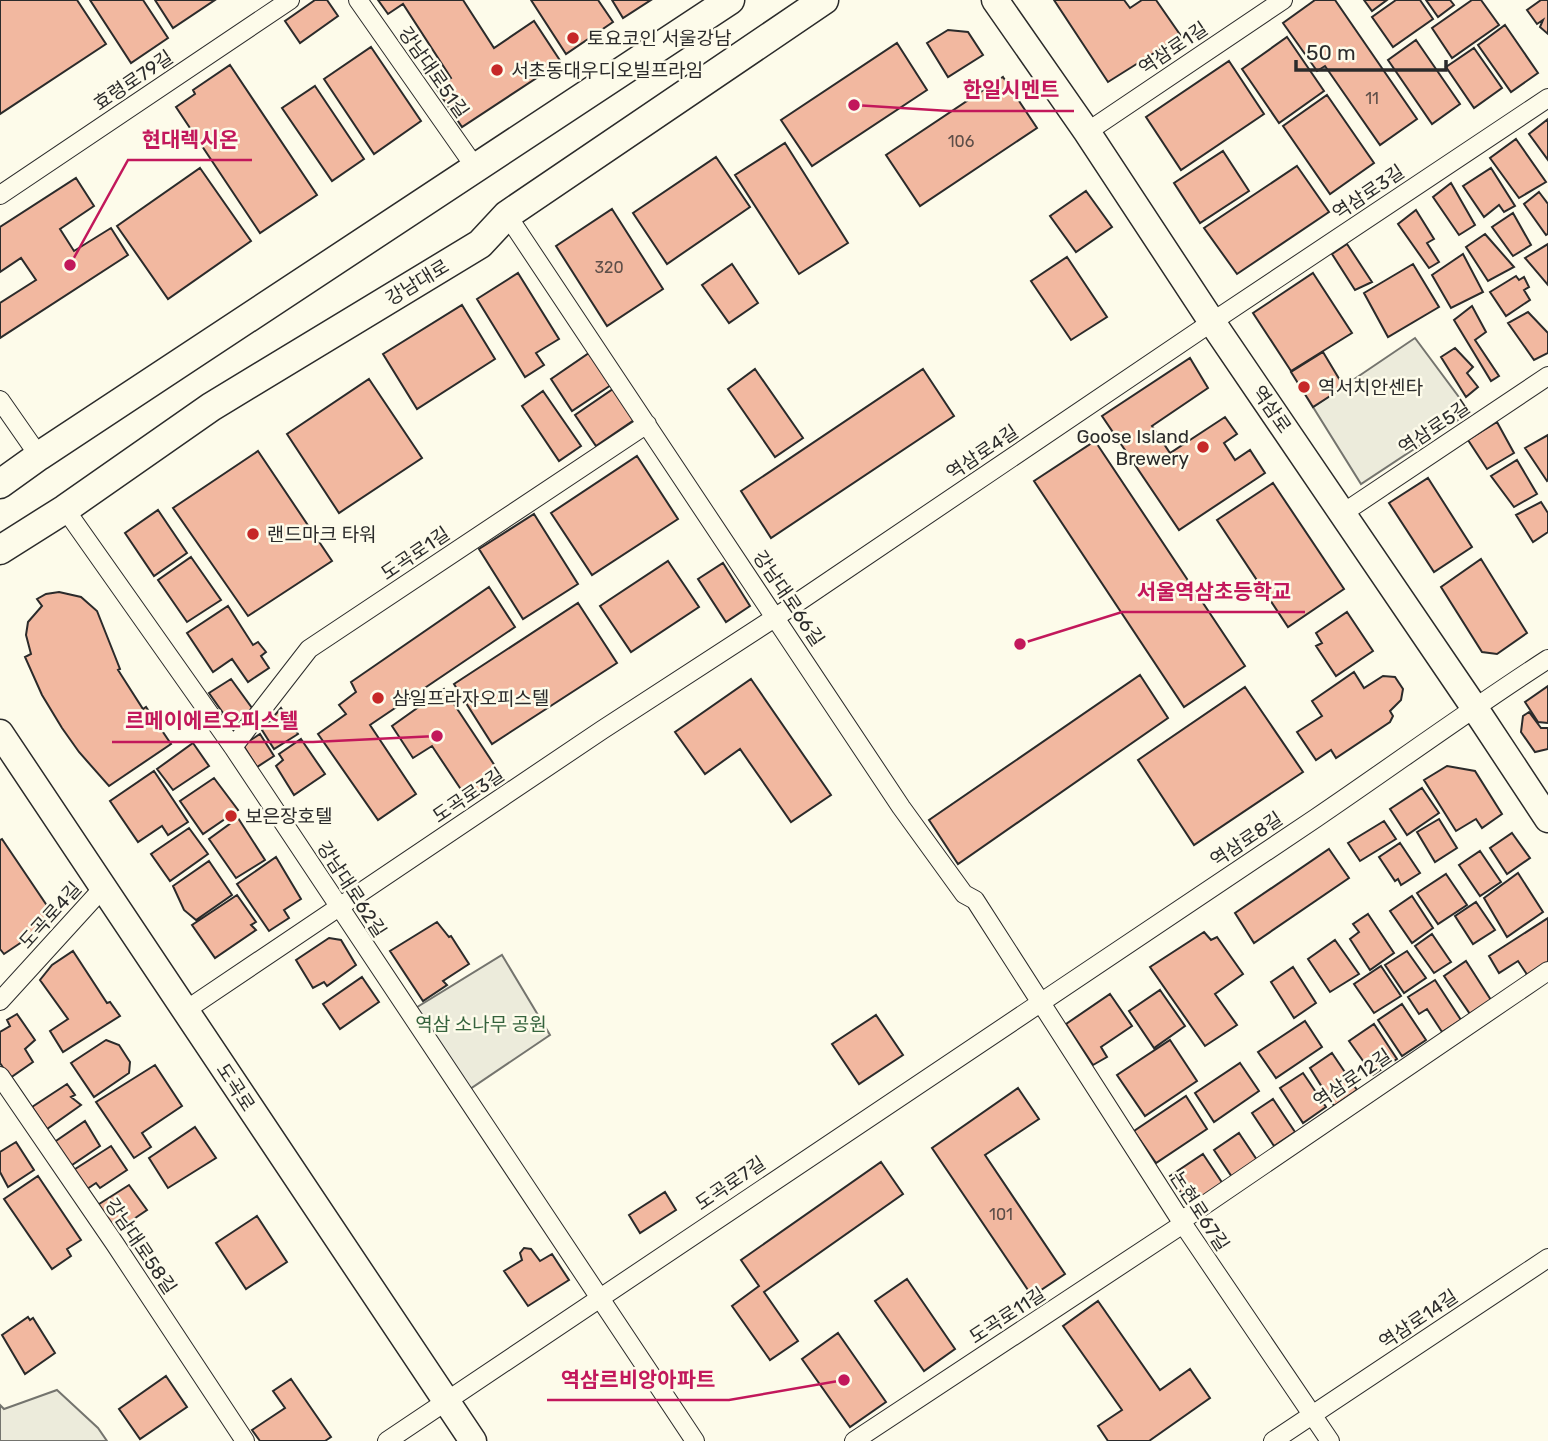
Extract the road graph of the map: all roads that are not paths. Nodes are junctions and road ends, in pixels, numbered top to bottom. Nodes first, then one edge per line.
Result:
1 (290, 0) edge
2 (359, 0) edge
3 (730, 0) edge
4 (824, 0) edge
5 (995, 0) edge
6 (1283, 0) edge
7 (1548, 98) edge
8 (1087, 132) junction
9 (475, 167) junction
10 (0, 195) edge
11 (507, 215) junction
12 (1212, 322) junction
13 (1548, 376) edge
14 (0, 400) edge
15 (647, 424) junction
16 (38, 456) junction
17 (0, 484) edge
18 (65, 509) junction
19 (1343, 513) junction
20 (0, 550) edge
21 (776, 617) junction
22 (1548, 659) edge
23 (1474, 707) junction
24 (0, 733) edge
25 (233, 747) junction
26 (1548, 820) edge
27 (103, 888) junction
28 (339, 907) junction
29 (1548, 971) edge
30 (0, 1001) edge
31 (1038, 1002) junction
32 (186, 1010) junction
33 (0, 1076) edge
34 (1182, 1223) junction
35 (1548, 1258) edge
36 (598, 1297) junction
37 (445, 1401) junction
38 (1312, 1415) junction
39 (245, 1441) edge
40 (387, 1441) edge
41 (473, 1441) edge
42 (695, 1441) edge
43 (854, 1441) edge
44 (1273, 1441) edge
45 (1329, 1441) edge

1 - 10 street, 효령로79길
2 - 9 street, 강남대로51길
3 - 9 main road
4 - 11 main road, 강남대로
5 - 8 main road, 역삼로
6 - 8 street, 역삼로1길
7 - 12 street, 역삼로3길
8 - 12 main road, 역삼로
9 - 16 main road
11 - 15 street, 강남대로66길
11 - 18 main road, 강남대로
12 - 19 main road, 역삼로
12 - 21 street, 역삼로4길
13 - 19 street, 역삼로5길
14 - 16 street
15 - 21 street, 강남대로66길
15 - 25 street, 도곡로1길
16 - 17 main road
18 - 20 main road, 강남대로
18 - 25 street, 강남대로62길
19 - 23 main road, 역삼로
21 - 28 street, 도곡로3길
21 - 31 street, 강남대로66길
22 - 23 street, 역삼로8길
23 - 26 main road, 역삼로
23 - 31 street, 역삼로8길
24 - 27 main road, 도곡로
25 - 28 street, 강남대로62길
27 - 30 street, 도곡로4길
27 - 32 main road, 도곡로
28 - 32 street, 도곡로3길
28 - 36 street, 강남대로62길
29 - 34 street, 역삼로12길
31 - 34 street, 논현로67길
31 - 36 street, 도곡로7길
32 - 37 main road, 도곡로
33 - 39 street, 강남대로58길
34 - 38 street, 논현로67길
34 - 43 street, 도곡로11길
35 - 38 street, 역삼로14길
36 - 37 street, 도곡로7길
36 - 42 street, 강남대로62길
37 - 40 street, 도곡로7길
37 - 41 main road, 도곡로
38 - 44 street, 역삼로14길
38 - 45 street, 논현로67길

